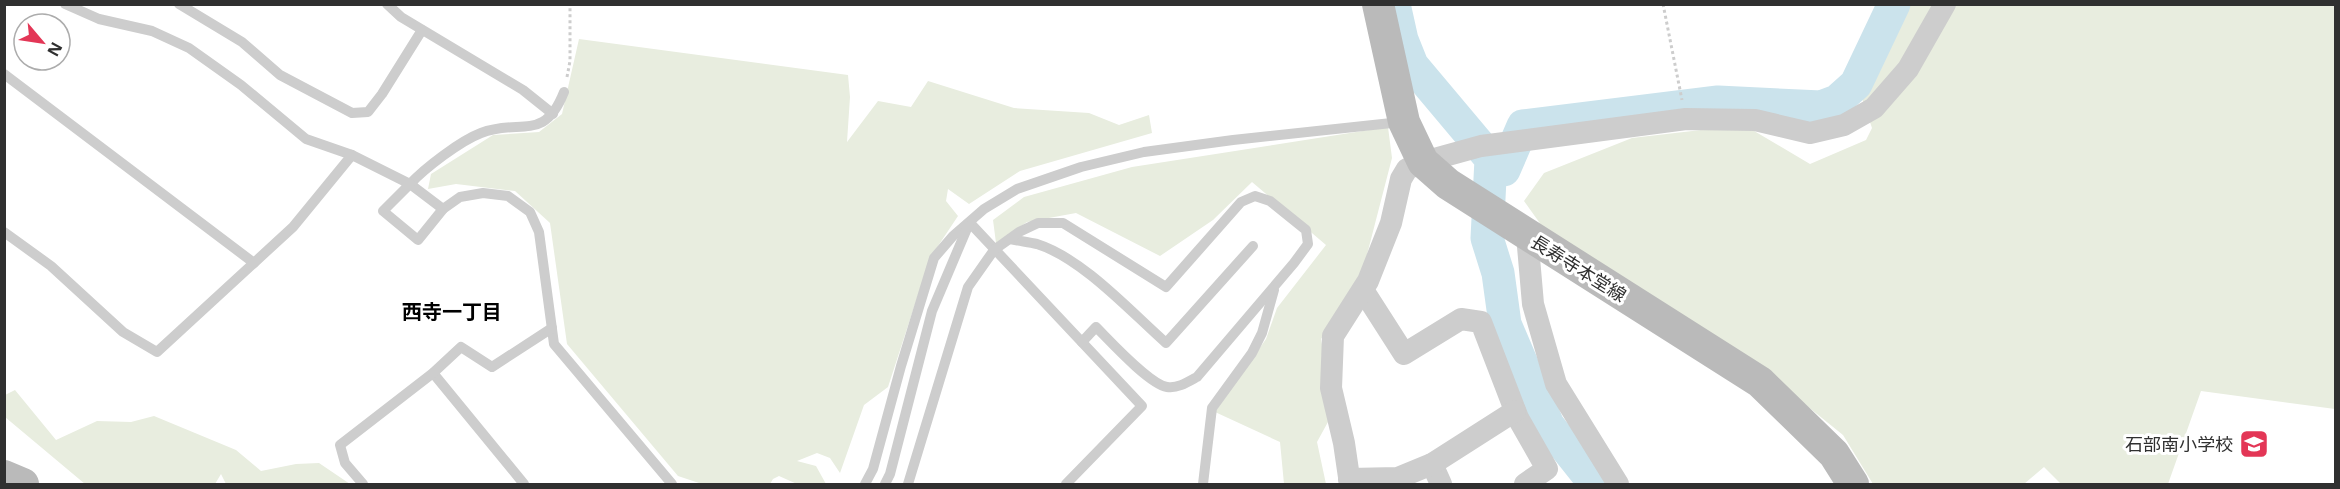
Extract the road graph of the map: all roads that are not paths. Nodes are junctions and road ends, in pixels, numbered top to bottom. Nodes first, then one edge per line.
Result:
1 (65, 4) edge
2 (179, 4) edge
3 (387, 4) edge
4 (1378, 4) edge
5 (1945, 4) edge
6 (422, 30) junction
7 (4, 74) edge
8 (564, 92) road end
9 (553, 114) junction
10 (1404, 122) junction
11 (352, 156) junction
12 (1423, 162) junction
13 (410, 184) junction
14 (443, 209) junction
15 (970, 222) junction
16 (4, 232) edge
17 (1527, 235) junction
18 (1010, 239) junction
19 (1253, 246) dead end
20 (994, 250) junction
21 (254, 263) junction
22 (1275, 286) junction
23 (1363, 290) junction
24 (552, 328) junction
25 (1082, 342) junction
26 (433, 373) junction
27 (1515, 411) junction
28 (1436, 474) edge
29 (4, 476) edge
30 (1350, 482) edge
31 (23, 484) edge
32 (363, 484) edge
33 (524, 484) edge
34 (671, 484) edge
35 (865, 484) edge
36 (885, 484) edge
37 (908, 484) edge
38 (1066, 484) edge
39 (1203, 484) edge
40 (1525, 484) edge
41 (1618, 484) edge
42 (1853, 484) edge

1 - 11 lane
2 - 6 lane
3 - 6 lane
4 - 10 main road, 長寿寺本堂線
5 - 12 street
6 - 9 lane
7 - 21 lane
8 - 9 lane
9 - 13 lane
10 - 12 main road, 長寿寺本堂線
10 - 15 lane
11 - 13 lane
11 - 21 lane
12 - 17 main road, 長寿寺本堂線
12 - 23 street
13 - 14 lane
13 - 14 lane
14 - 24 lane
15 - 20 lane
15 - 35 lane
15 - 36 lane
16 - 21 lane
17 - 41 street
17 - 42 main road, 長寿寺本堂線
18 - 19 lane
18 - 20 lane
18 - 22 lane
20 - 25 lane
20 - 37 lane
22 - 25 lane
22 - 39 lane
23 - 27 street
23 - 30 street
24 - 26 lane
24 - 34 lane
25 - 38 lane
26 - 32 lane
26 - 33 lane
27 - 28 street
27 - 40 street
28 - 30 street
29 - 31 main road

